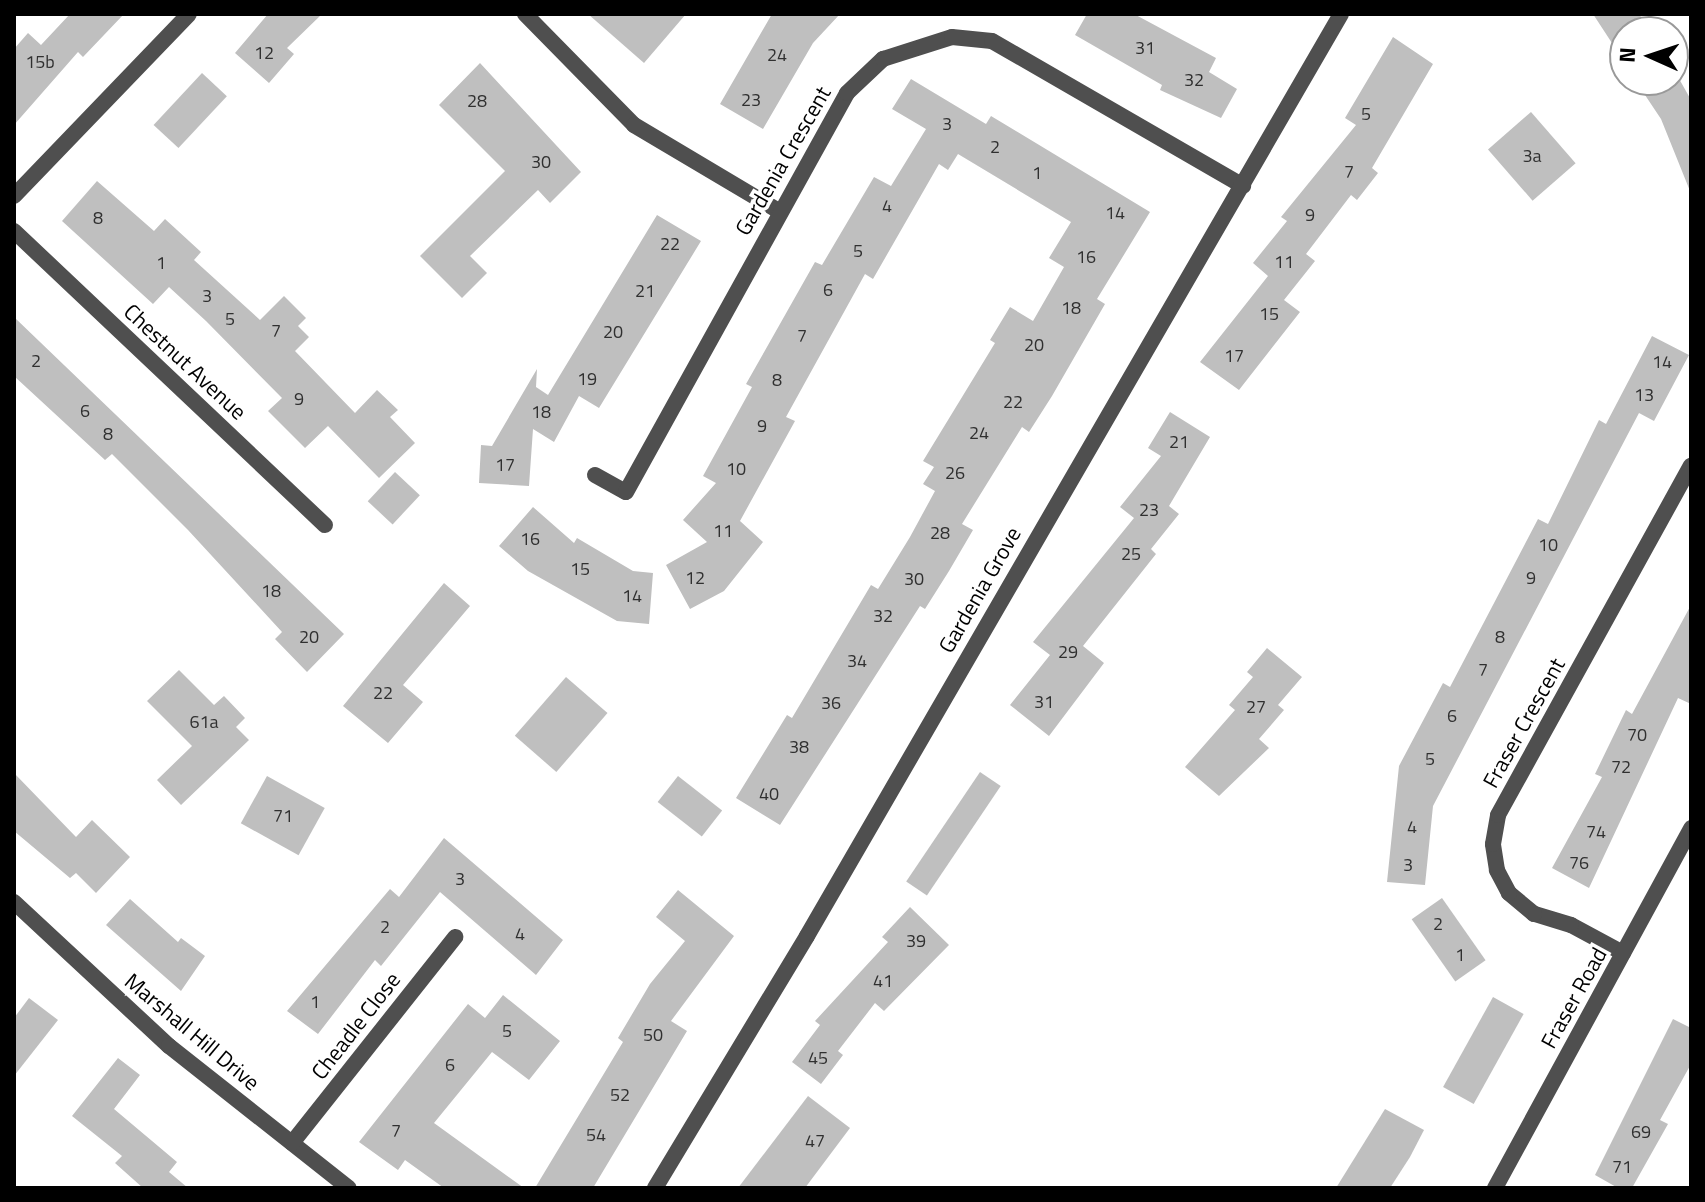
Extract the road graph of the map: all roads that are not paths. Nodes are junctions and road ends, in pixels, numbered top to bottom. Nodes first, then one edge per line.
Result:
1 (189, 14) edge
2 (525, 14) edge
3 (1341, 14) edge
4 (1243, 186) junction
5 (14, 196) edge
6 (779, 211) junction
7 (14, 231) edge
8 (1691, 466) edge
9 (595, 475) dead end
10 (325, 525) dead end
11 (1691, 828) edge
12 (17, 913) edge
13 (455, 937) dead end
14 (1623, 953) junction
15 (292, 1143) junction
16 (349, 1188) edge
17 (655, 1188) edge
18 (1495, 1188) edge

1 - 5 street
2 - 6 street
3 - 4 street, Gardenia Grove
4 - 6 street, Gardenia Crescent
4 - 17 street, Gardenia Grove
6 - 9 street, Gardenia Crescent
7 - 10 street, Chestnut Avenue
8 - 14 street, Fraser Crescent
11 - 14 street, Fraser Road
12 - 15 street, Marshall Hill Drive
13 - 15 street, Cheadle Close
14 - 18 street, Fraser Road
15 - 16 street, Marshall Hill Drive

